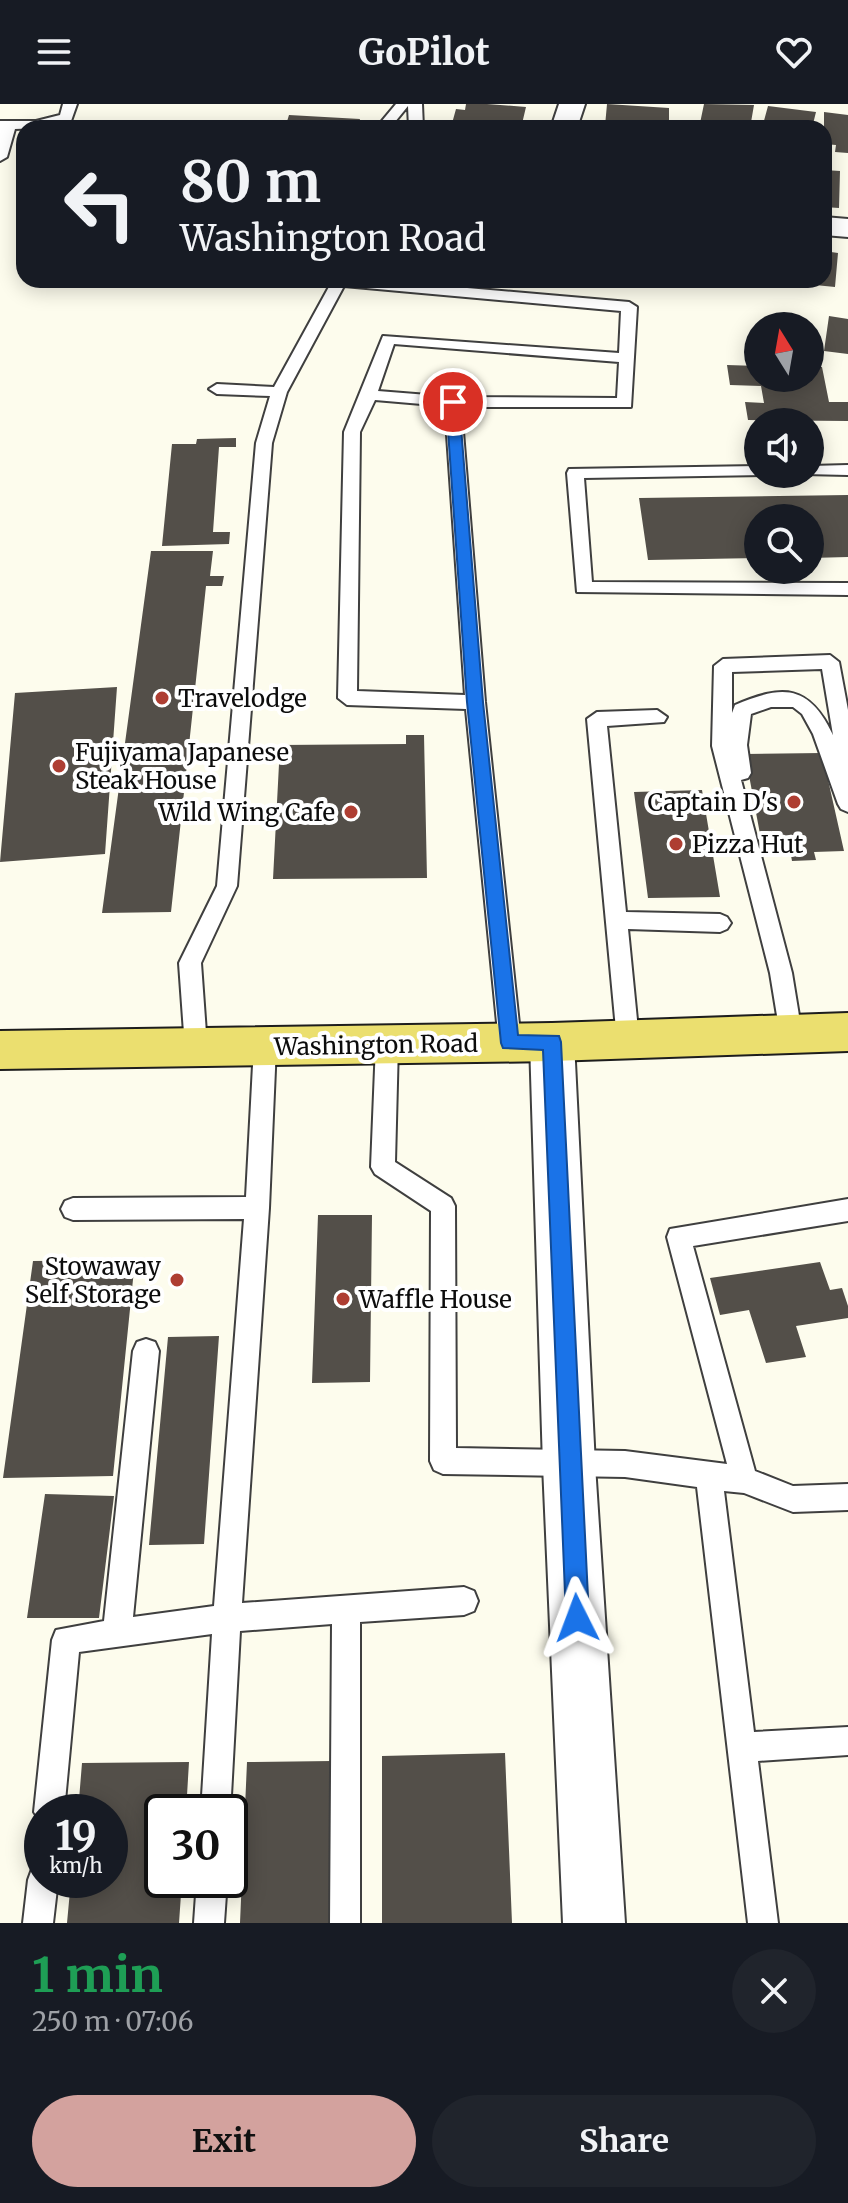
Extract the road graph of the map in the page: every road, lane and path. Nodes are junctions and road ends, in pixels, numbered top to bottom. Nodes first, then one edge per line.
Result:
1 (70, 104) edge
2 (403, 104) edge
3 (57, 120) edge
4 (390, 120) edge
5 (4, 125) edge
6 (0, 157) edge
7 (331, 288) edge
8 (422, 288) edge
9 (627, 358) junction
10 (217, 389) dead end
11 (279, 392) junction
12 (369, 395) junction
13 (453, 402) junction
14 (848, 470) edge
15 (744, 471) edge
16 (824, 471) edge
17 (848, 589) edge
18 (475, 702) junction
19 (657, 717) dead end
20 (848, 765) edge
21 (848, 804) edge
22 (740, 819) junction
23 (618, 920) junction
24 (720, 923) dead end
25 (848, 1032) edge
26 (791, 1034) junction
27 (628, 1040) junction
28 (531, 1042) junction
29 (387, 1044) junction
30 (265, 1046) junction
31 (196, 1047) junction
32 (0, 1050) edge
33 (257, 1208) junction
34 (73, 1209) dead end
35 (848, 1210) edge
36 (146, 1351) dead end
37 (569, 1465) junction
38 (709, 1477) junction
39 (744, 1480) junction
40 (848, 1497) edge
41 (464, 1601) dead end
42 (346, 1610) junction
43 (227, 1618) junction
44 (117, 1633) junction
45 (844, 1744) edge
46 (742, 1747) junction
47 (51, 1794) edge
48 (217, 1794) edge
49 (41, 1898) edge
50 (211, 1898) edge
51 (38, 1923) edge
52 (209, 1923) edge
53 (345, 1923) edge
54 (594, 1923) edge
55 (763, 1923) edge

1 - 3 lane
2 - 4 lane
5 - 6 lane
7 - 11 lane
8 - 9 lane
9 - 12 lane
9 - 13 lane
10 - 11 lane
11 - 31 lane
12 - 13 lane
12 - 18 lane
13 - 18 lane
14 - 16 lane
15 - 17 lane
18 - 28 lane
19 - 23 lane
20 - 22 lane
21 - 22 lane
22 - 26 lane
23 - 24 lane
23 - 27 lane
25 - 26 main road, Washington Road
26 - 27 main road, Washington Road
27 - 28 main road, Washington Road
28 - 29 main road, Washington Road
28 - 37 street
29 - 30 main road, Washington Road
29 - 37 lane
30 - 31 main road, Washington Road
30 - 33 lane
31 - 32 main road, Washington Road
33 - 34 lane
33 - 43 lane
35 - 39 lane
36 - 44 lane
37 - 38 lane
37 - 54 street
38 - 39 lane
38 - 46 lane
39 - 40 lane
41 - 42 lane
42 - 43 lane
42 - 53 lane
43 - 44 lane
43 - 48 lane
44 - 47 lane
45 - 46 lane
46 - 55 lane
49 - 51 lane
50 - 52 lane

